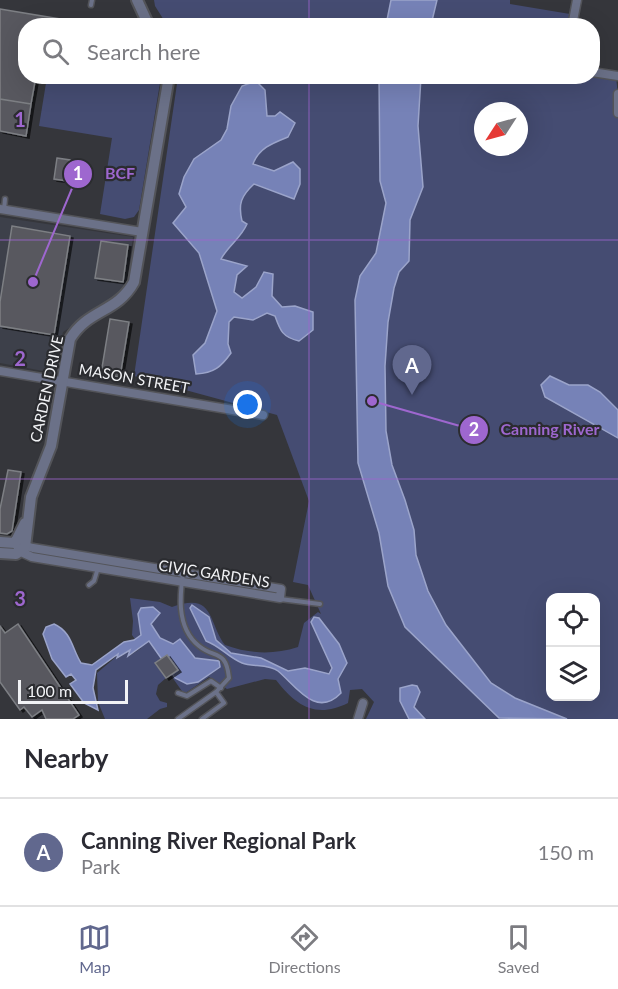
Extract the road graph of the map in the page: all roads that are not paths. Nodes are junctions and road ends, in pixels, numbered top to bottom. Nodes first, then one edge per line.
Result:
1 (137, 0) edge
2 (577, 0) edge
3 (145, 18) edge
4 (574, 18) edge
5 (600, 73) edge
6 (618, 76) edge
7 (168, 84) edge
8 (618, 94) edge
9 (618, 114) edge
10 (5, 199) dead end
11 (2, 209) edge
12 (142, 232) junction
13 (0, 370) edge
14 (62, 380) junction
15 (263, 415) dead end
16 (0, 542) edge
17 (20, 547) junction
18 (0, 553) edge
19 (100, 558) junction
20 (98, 568) junction
21 (184, 569) junction
22 (182, 582) junction
23 (89, 585) dead end
24 (280, 598) junction
25 (320, 604) dead end
26 (220, 688) junction
27 (216, 692) junction
28 (178, 693) dead end
29 (363, 703) dead end
30 (178, 719) edge
31 (202, 719) edge
32 (358, 719) edge

1 - 3 street
2 - 4 street
5 - 6 street
7 - 12 street, CARDEN DRIVE
8 - 9 street
10 - 11 lane
11 - 12 street
12 - 14 street, CARDEN DRIVE
13 - 14 street, MASON STREET
14 - 15 street, MASON STREET
14 - 17 street, CARDEN DRIVE
16 - 17 street
17 - 18 street
17 - 19 street, CIVIC GARDENS
17 - 20 street, CIVIC GARDENS
19 - 20 lane
19 - 21 street, CIVIC GARDENS
20 - 22 street, CIVIC GARDENS
20 - 23 lane
21 - 22 lane
21 - 24 street, CIVIC GARDENS
22 - 24 street, CIVIC GARDENS
22 - 26 lane
24 - 25 lane
26 - 27 lane
26 - 28 lane
27 - 30 lane
27 - 31 lane
29 - 32 street

